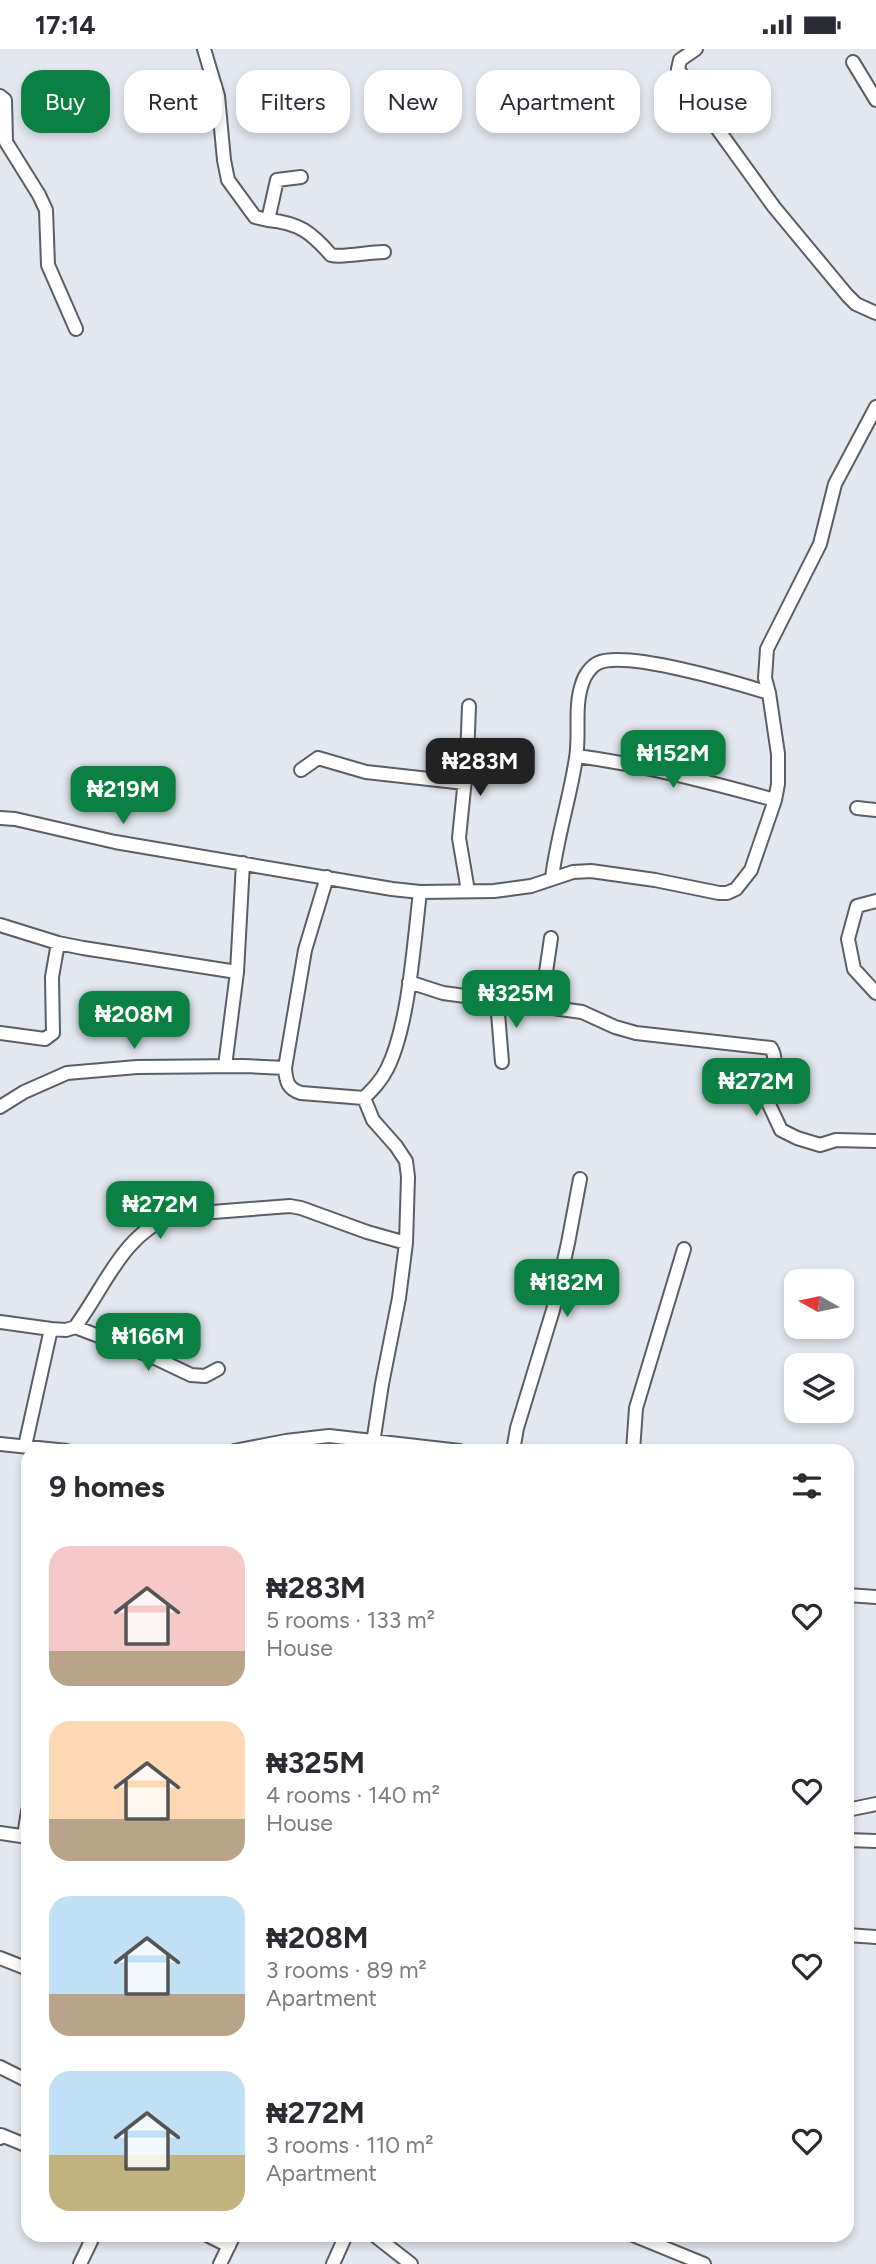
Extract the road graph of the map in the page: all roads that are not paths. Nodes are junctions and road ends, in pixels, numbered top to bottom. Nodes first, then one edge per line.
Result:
1 (204, 49) edge
2 (696, 49) edge
3 (853, 62) dead end
4 (0, 96) edge
5 (876, 100) edge
6 (301, 177) dead end
7 (268, 220) junction
8 (384, 252) dead end
9 (876, 313) edge
10 (76, 329) dead end
11 (876, 407) edge
12 (872, 424) edge
13 (769, 693) junction
14 (469, 706) dead end
15 (577, 757) junction
16 (301, 770) dead end
17 (465, 783) junction
18 (775, 800) junction
19 (857, 808) dead end
20 (876, 810) edge
21 (0, 818) edge
22 (243, 863) junction
23 (327, 877) junction
24 (552, 878) junction
25 (468, 891) junction
26 (420, 892) junction
27 (876, 901) edge
28 (0, 925) edge
29 (551, 938) dead end
30 (58, 943) junction
31 (237, 972) junction
32 (409, 982) junction
33 (876, 993) edge
34 (497, 1002) junction
35 (541, 1006) junction
36 (0, 1033) edge
37 (502, 1062) dead end
38 (225, 1066) junction
39 (285, 1069) junction
40 (363, 1098) junction
41 (0, 1107) edge
42 (876, 1141) edge
43 (580, 1179) dead end
44 (406, 1243) junction
45 (684, 1249) dead end
46 (0, 1321) edge
47 (75, 1327) junction
48 (51, 1329) junction
49 (218, 1369) dead end
50 (373, 1443) junction
51 (0, 1444) edge
52 (25, 1444) edge
53 (270, 1444) edge
54 (384, 1444) edge
55 (514, 1444) edge
56 (634, 1444) edge
57 (21, 1446) edge
58 (854, 1595) edge
59 (876, 1597) edge
60 (876, 1804) edge
61 (854, 1809) edge
62 (0, 1833) edge
63 (21, 1835) edge
64 (854, 1840) edge
65 (876, 1841) edge
66 (854, 1935) edge
67 (876, 1937) edge
68 (0, 1958) edge
69 (21, 1966) edge
70 (0, 2067) edge
71 (21, 2078) edge
72 (0, 2136) edge
73 (21, 2144) edge
74 (91, 2242) edge
75 (231, 2242) edge
76 (343, 2242) edge
77 (383, 2242) edge
78 (651, 2242) edge
79 (80, 2264) edge
80 (220, 2264) edge
81 (333, 2264) edge
82 (411, 2264) edge
83 (704, 2264) edge

1 - 7 street
2 - 9 street
3 - 5 street
4 - 10 street
6 - 7 street
7 - 8 street
11 - 12 street
12 - 13 street
13 - 15 street
13 - 18 street
14 - 17 street
15 - 18 street
15 - 24 street
16 - 17 street
17 - 25 street
18 - 24 street
19 - 20 street
21 - 22 street
22 - 23 street
22 - 31 street
23 - 26 street
23 - 39 street
24 - 25 street
25 - 26 street
26 - 32 street
27 - 33 street
28 - 30 street
29 - 35 street
30 - 31 street
30 - 36 street
31 - 38 street
32 - 34 street
32 - 40 street
34 - 35 street
34 - 37 street
35 - 42 street
38 - 39 street
38 - 41 street
39 - 40 street
40 - 44 street
43 - 55 street
44 - 47 street
44 - 50 street
45 - 56 street
46 - 48 street
47 - 48 street
47 - 49 street
48 - 52 street
50 - 53 street
50 - 54 street
51 - 57 street
58 - 59 street
60 - 61 street
62 - 63 street
64 - 65 street
66 - 67 street
68 - 69 street
70 - 71 street
72 - 73 street
74 - 79 street
75 - 80 street
76 - 81 street
77 - 82 street
78 - 83 street

